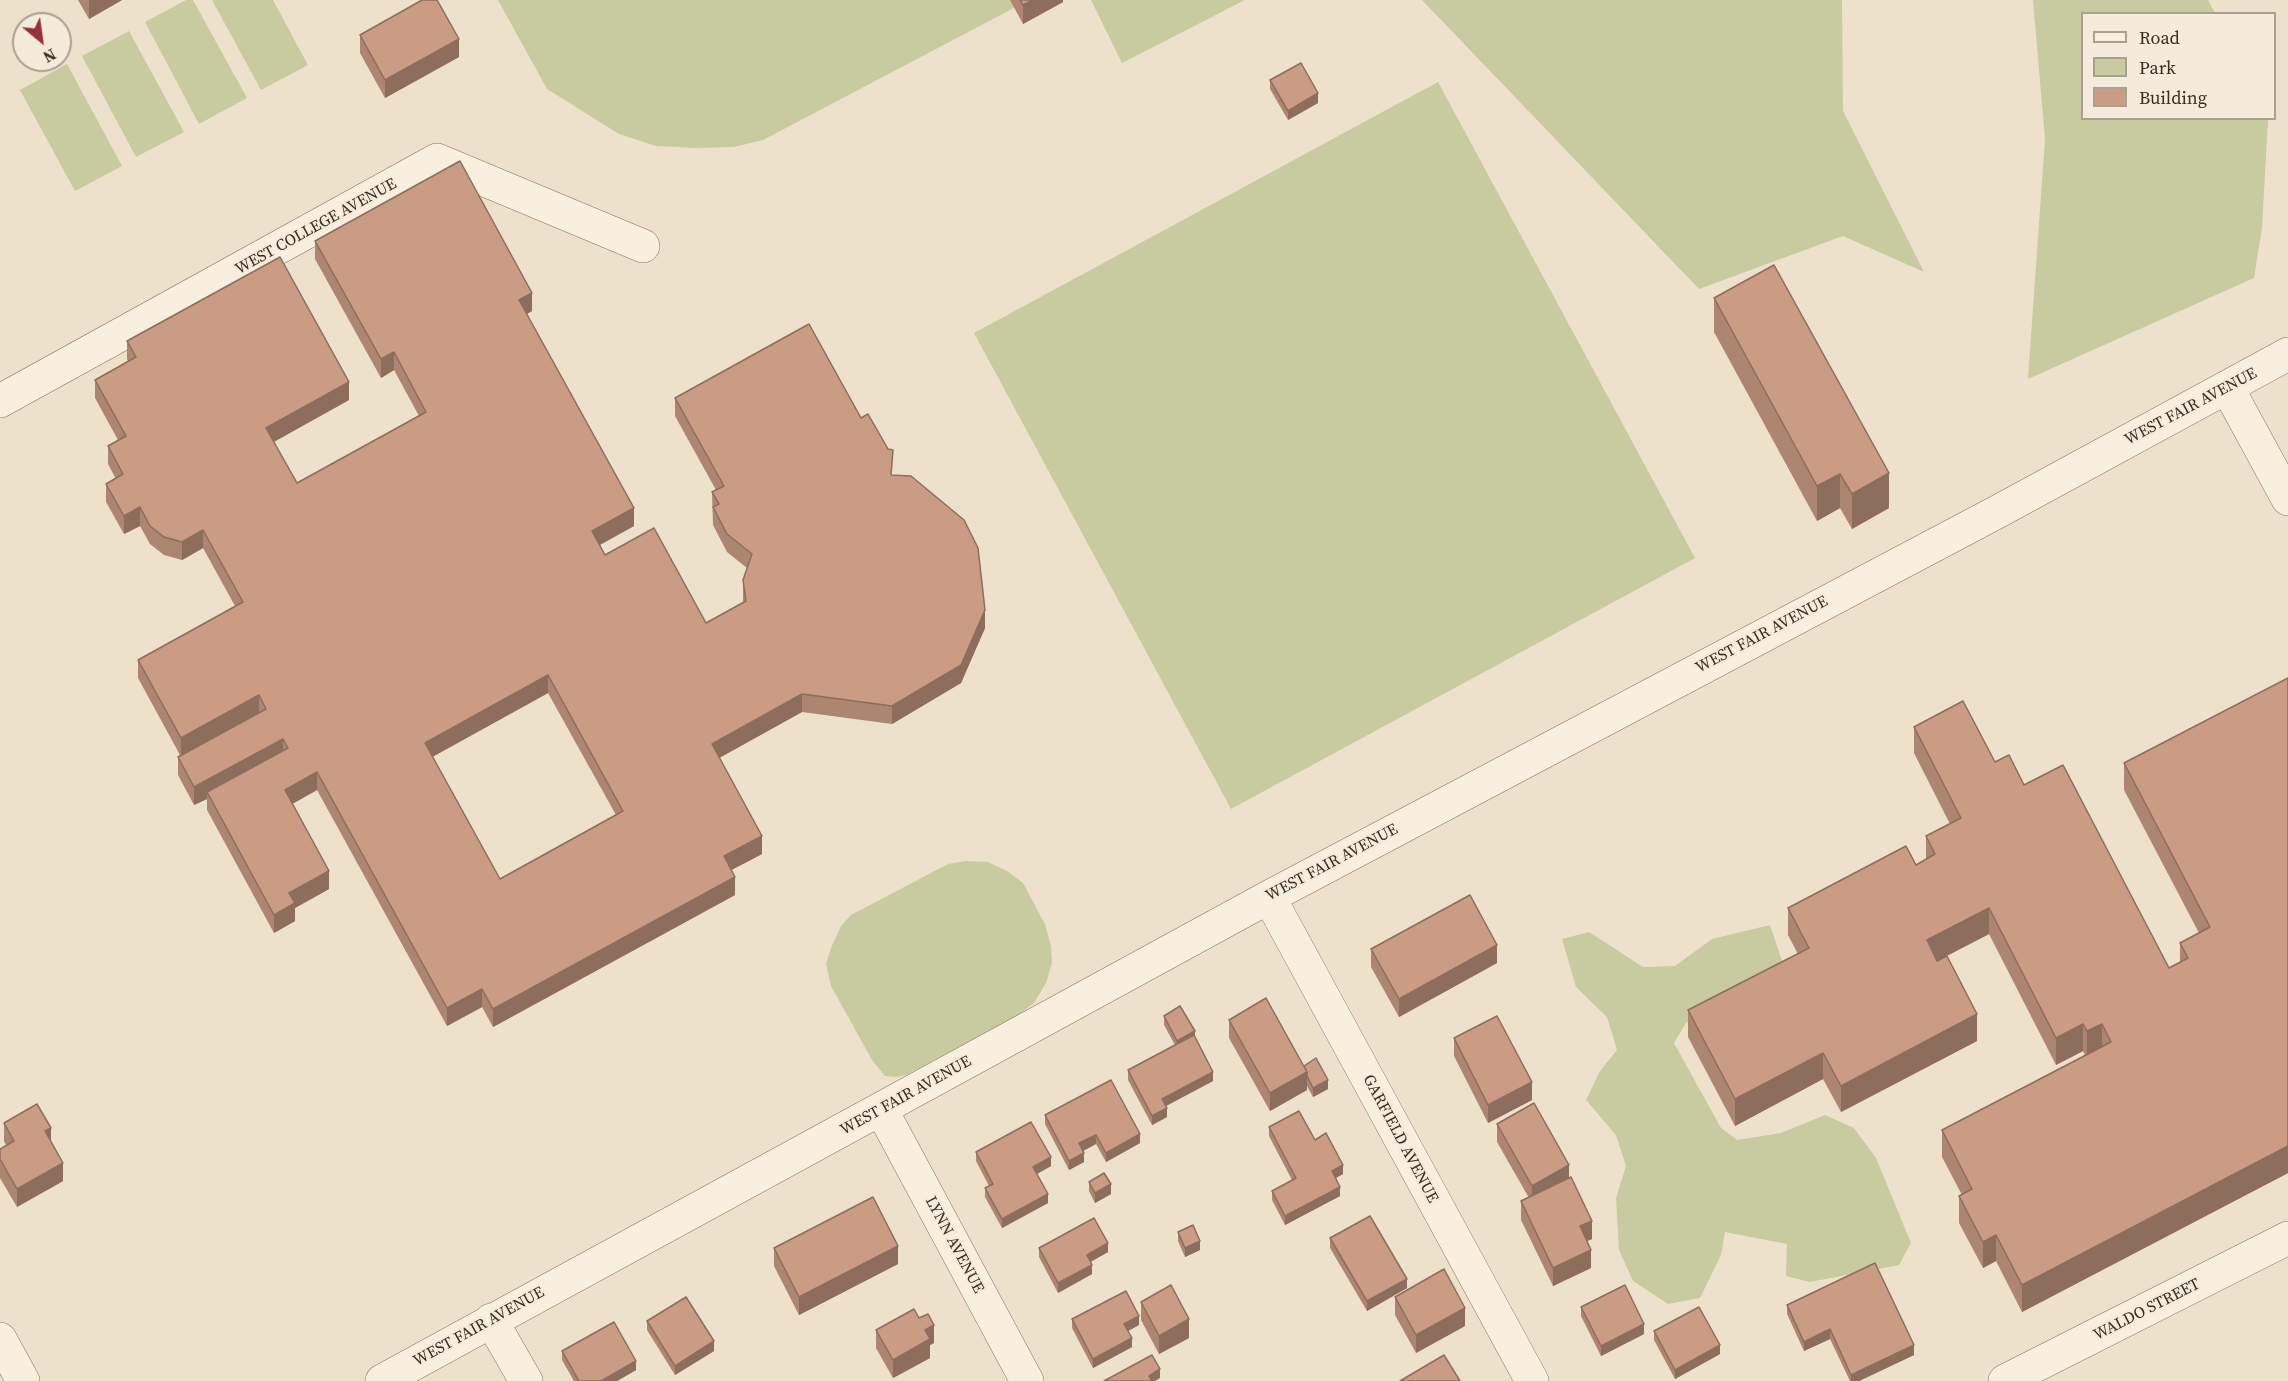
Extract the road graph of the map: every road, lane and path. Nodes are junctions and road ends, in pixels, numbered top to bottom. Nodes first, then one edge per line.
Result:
1 (643, 246) dead end
2 (2288, 354) edge
3 (2227, 387) junction
4 (0, 401) edge
5 (2288, 499) edge
6 (1269, 897) junction
7 (881, 1109) junction
8 (2288, 1238) edge
9 (491, 1320) junction
10 (0, 1339) edge
11 (23, 1381) edge
12 (382, 1381) edge
13 (526, 1381) edge
14 (1027, 1381) edge
15 (1532, 1381) edge
16 (2006, 1381) edge

1 - 4 street, WEST COLLEGE AVENUE
2 - 3 street, WEST FAIR AVENUE
3 - 5 street
3 - 6 street, WEST FAIR AVENUE
6 - 7 street, WEST FAIR AVENUE
6 - 15 street, GARFIELD AVENUE
7 - 9 street, WEST FAIR AVENUE
7 - 14 street, LYNN AVENUE
8 - 16 street, WALDO STREET
9 - 12 street, WEST FAIR AVENUE
9 - 13 street
10 - 11 street

